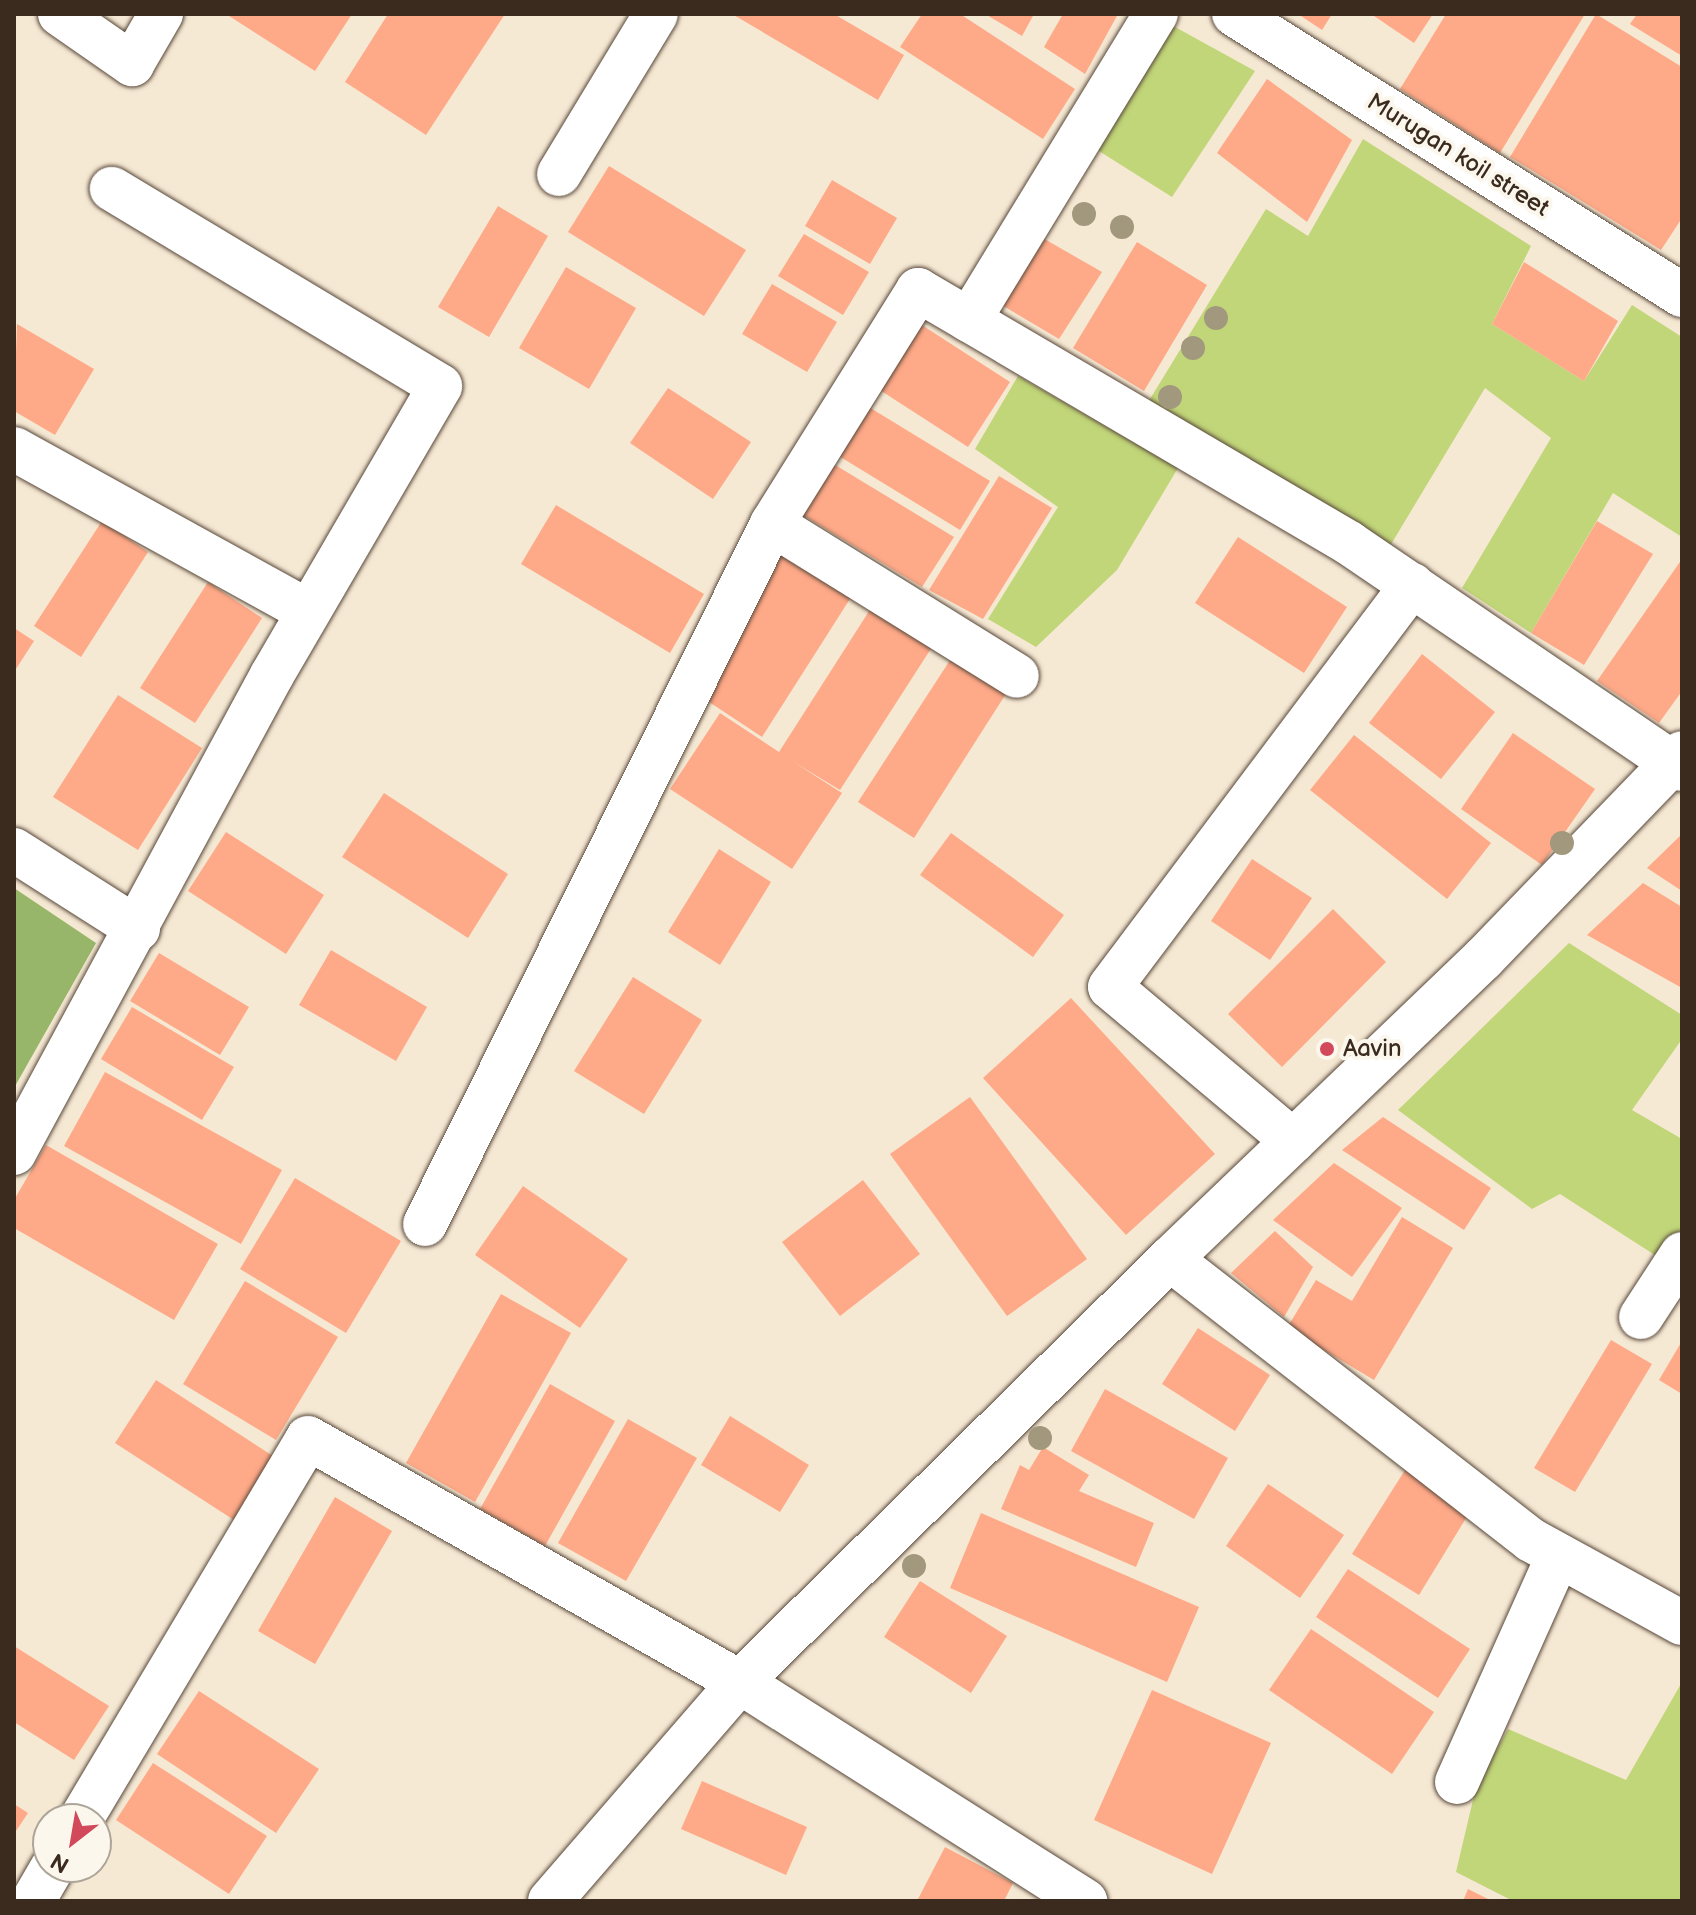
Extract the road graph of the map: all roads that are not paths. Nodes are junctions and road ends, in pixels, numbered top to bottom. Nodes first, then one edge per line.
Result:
1 (60, 14) edge
2 (161, 14) edge
3 (656, 14) edge
4 (1156, 14) edge
5 (1234, 14) edge
6 (559, 174) dead end
7 (112, 189) dead end
8 (1682, 295) edge
9 (969, 320) junction
10 (14, 449) edge
11 (772, 524) junction
12 (1412, 585) junction
13 (308, 611) junction
14 (1017, 676) dead end
15 (1679, 761) edge
16 (14, 850) edge
17 (138, 929) junction
18 (1293, 1141) junction
19 (14, 1153) edge
20 (425, 1224) dead end
21 (1682, 1254) edge
22 (1170, 1259) junction
23 (1641, 1317) dead end
24 (1558, 1556) junction
25 (1682, 1623) edge
26 (740, 1682) junction
27 (1457, 1782) dead end
28 (91, 1803) edge
29 (44, 1883) edge
30 (33, 1901) edge
31 (550, 1901) edge
32 (1085, 1901) edge

1 - 2 street
3 - 6 street
4 - 9 street
5 - 8 street, Murugan koil street
7 - 13 street
9 - 11 street
9 - 12 street
10 - 13 street
11 - 14 street
11 - 20 street
12 - 15 street
12 - 18 street
13 - 17 street
15 - 18 street
16 - 17 street
17 - 19 street
18 - 22 street
21 - 23 street
22 - 24 street
22 - 26 street
24 - 25 street
24 - 27 street
26 - 28 street
26 - 31 street
26 - 32 street
29 - 30 street

